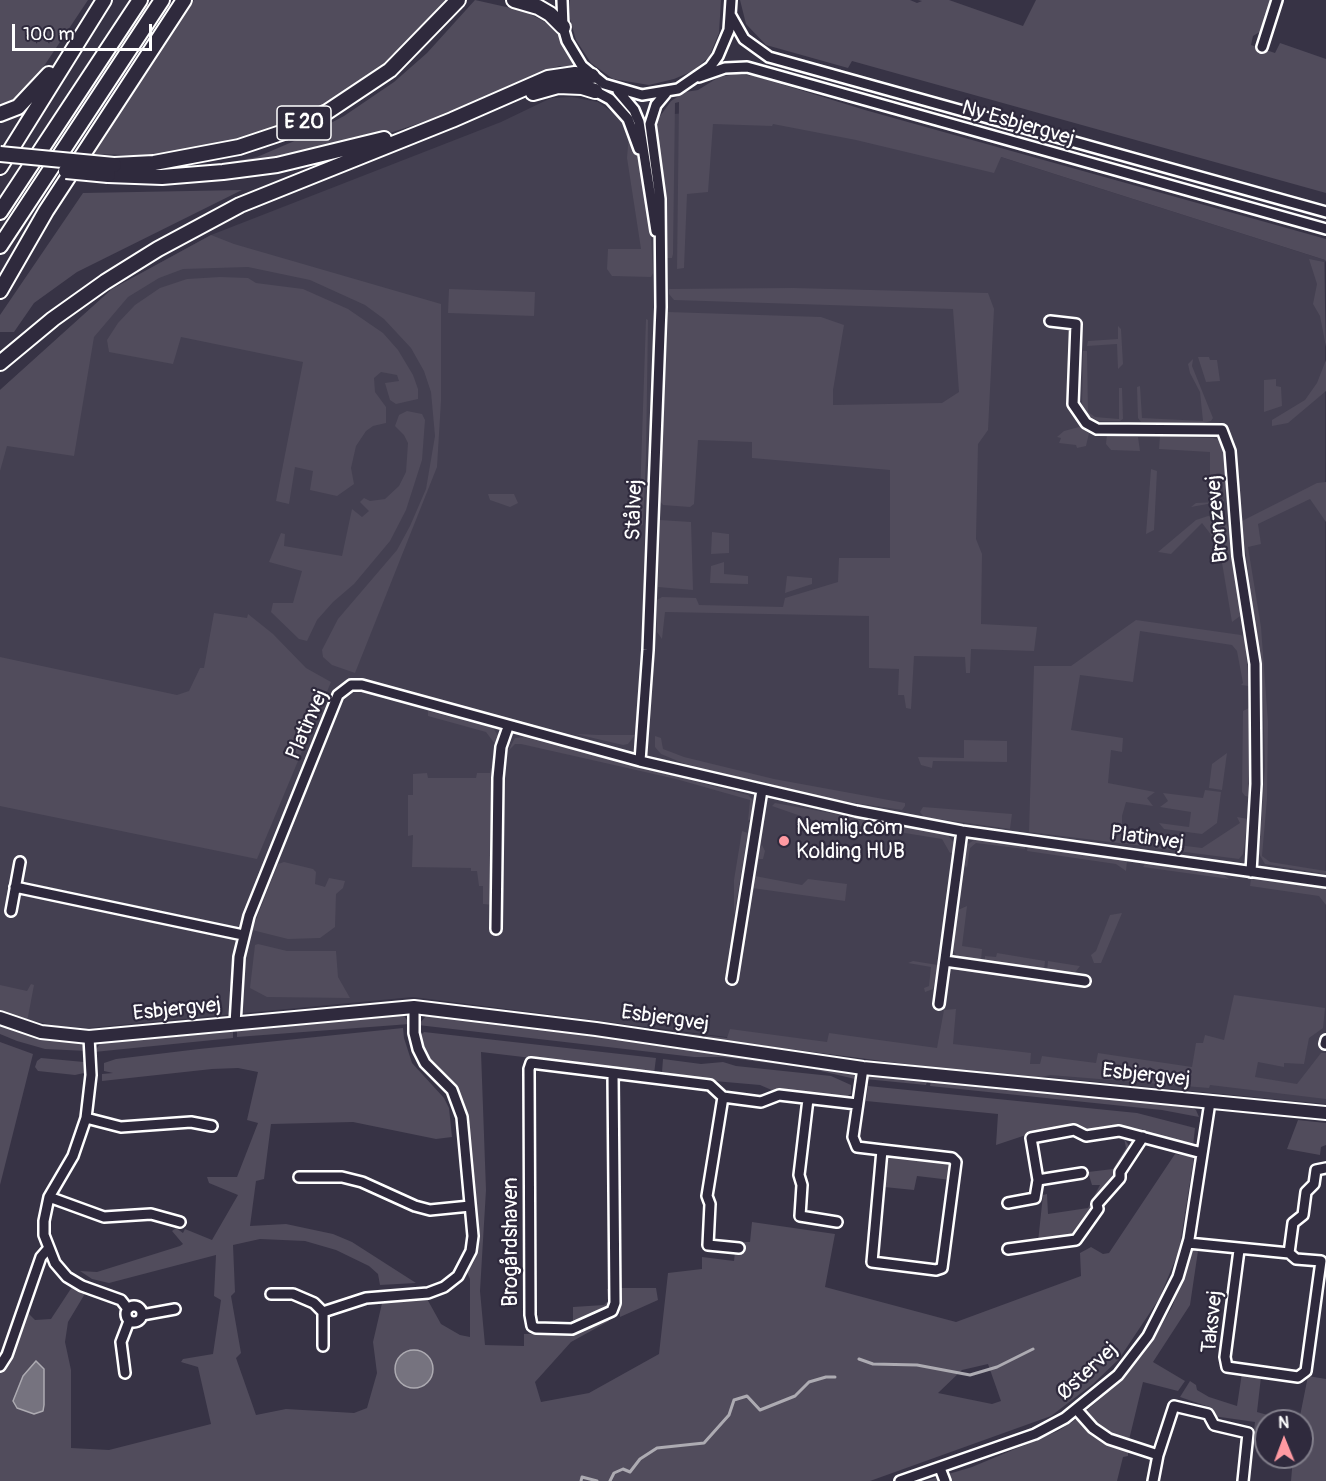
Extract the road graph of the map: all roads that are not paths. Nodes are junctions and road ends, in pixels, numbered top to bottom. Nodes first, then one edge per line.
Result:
1 (140, 0) edge
2 (162, 0) edge
3 (184, 0) edge
4 (458, 0) edge
5 (514, 0) edge
6 (562, 0) edge
7 (730, 0) edge
8 (1277, 0) edge
9 (101, 5) edge
10 (731, 16) junction
11 (563, 27) junction
12 (1262, 47) dead end
13 (592, 76) junction
14 (699, 77) junction
15 (618, 90) junction
16 (595, 91) joint
17 (666, 93) junction
18 (0, 114) edge
19 (452, 120) junction
20 (370, 152) junction
21 (0, 154) edge
22 (0, 166) edge
23 (111, 170) junction
24 (649, 181) junction
25 (0, 212) edge
26 (1326, 212) edge
27 (1326, 229) edge
28 (0, 246) edge
29 (660, 260) junction
30 (0, 291) edge
31 (1050, 321) dead end
32 (0, 363) edge
33 (508, 727) junction
34 (640, 761) junction
35 (762, 790) junction
36 (962, 831) junction
37 (20, 862) dead end
38 (1251, 872) junction
39 (1326, 882) edge
40 (15, 887) junction
41 (11, 911) dead end
42 (496, 928) dead end
43 (243, 935) junction
44 (945, 961) junction
45 (732, 979) dead end
46 (1085, 981) dead end
47 (939, 1004) dead end
48 (414, 1007) junction
49 (0, 1018) edge
50 (236, 1024) junction
51 (89, 1036) junction
52 (1326, 1040) edge
53 (1325, 1044) edge
54 (863, 1068) junction
55 (613, 1074) junction
56 (723, 1097) junction
57 (808, 1099) junction
58 (1210, 1102) junction
59 (857, 1104) junction
60 (1326, 1113) edge
61 (86, 1118) junction
62 (212, 1126) dead end
63 (1143, 1137) junction
64 (882, 1150) junction
65 (1202, 1153) junction
66 (1326, 1168) edge
67 (1082, 1173) dead end
68 (299, 1177) dead end
69 (1038, 1180) junction
70 (49, 1197) junction
71 (1008, 1203) dead end
72 (470, 1206) junction
73 (180, 1222) dead end
74 (837, 1222) dead end
75 (1188, 1243) junction
76 (739, 1248) dead end
77 (48, 1249) junction
78 (1008, 1249) dead end
79 (1239, 1250) junction
80 (1289, 1253) junction
81 (1322, 1279) edge
82 (271, 1294) dead end
83 (128, 1309) junction
84 (175, 1309) dead end
85 (323, 1312) junction
86 (142, 1315) junction
87 (129, 1321) junction
88 (323, 1346) dead end
89 (0, 1366) edge
90 (125, 1373) dead end
91 (1077, 1410) junction
92 (1158, 1455) junction
93 (940, 1468) junction
94 (900, 1481) edge
95 (945, 1481) edge
96 (1153, 1481) edge
97 (1243, 1481) edge

1 - 25 highway
2 - 28 highway
3 - 30 highway
4 - 23 highway, E 20
5 - 11 highway
6 - 11 street
7 - 10 street
8 - 12 street
9 - 18 highway
9 - 22 highway
10 - 14 street
10 - 26 street, Ny Esbjergvej
11 - 13 street
13 - 15 street
13 - 19 highway
14 - 17 street
14 - 27 street, Ny Esbjergvej
15 - 17 street
15 - 24 street, Stålvej
16 - 20 highway
16 - 24 street, Stålvej
17 - 29 street, Stålvej
19 - 20 highway
19 - 23 highway
20 - 32 highway
21 - 23 highway, bridge
24 - 29 street, Stålvej
29 - 34 street, Stålvej
31 - 38 street, Bronzevej
33 - 34 street, Platinvej
33 - 42 street
33 - 43 street, Platinvej
34 - 35 street, Platinvej
35 - 36 street, Platinvej
35 - 45 street
36 - 38 street, Platinvej
36 - 44 street
37 - 40 street
38 - 39 street, Platinvej
40 - 41 street
40 - 43 street
43 - 50 street, Platinvej
44 - 46 street
44 - 47 street
48 - 50 main road, Esbjergvej
48 - 54 main road, Esbjergvej
48 - 72 street
49 - 51 main road, Esbjergvej
50 - 51 main road, Esbjergvej
51 - 61 street
52 - 53 street
54 - 58 main road, Esbjergvej
54 - 59 street
55 - 55 street, Brogårdshaven
55 - 56 street, Brogårdshaven
56 - 57 street, Brogårdshaven
56 - 76 street
57 - 59 street, Brogårdshaven
57 - 74 street
58 - 60 main road, Esbjergvej
58 - 65 street, Østervej
59 - 64 street
61 - 62 street
61 - 70 street
63 - 65 street
63 - 69 street
63 - 78 street
64 - 64 street
65 - 75 street, Østervej
66 - 80 street
67 - 69 street
68 - 72 street
69 - 71 street
70 - 73 street
70 - 77 street
72 - 85 street
75 - 79 street, Taksvej
75 - 91 street, Østervej
77 - 83 street
77 - 89 street
79 - 80 street, Taksvej
79 - 81 street, Taksvej
80 - 81 street, Taksvej
82 - 85 street
83 - 86 street
83 - 87 street
84 - 86 street
85 - 88 street
86 - 87 street
87 - 90 street
91 - 92 street
91 - 93 street, Østervej
92 - 96 street
92 - 97 street
93 - 94 street, Østervej
93 - 95 street

